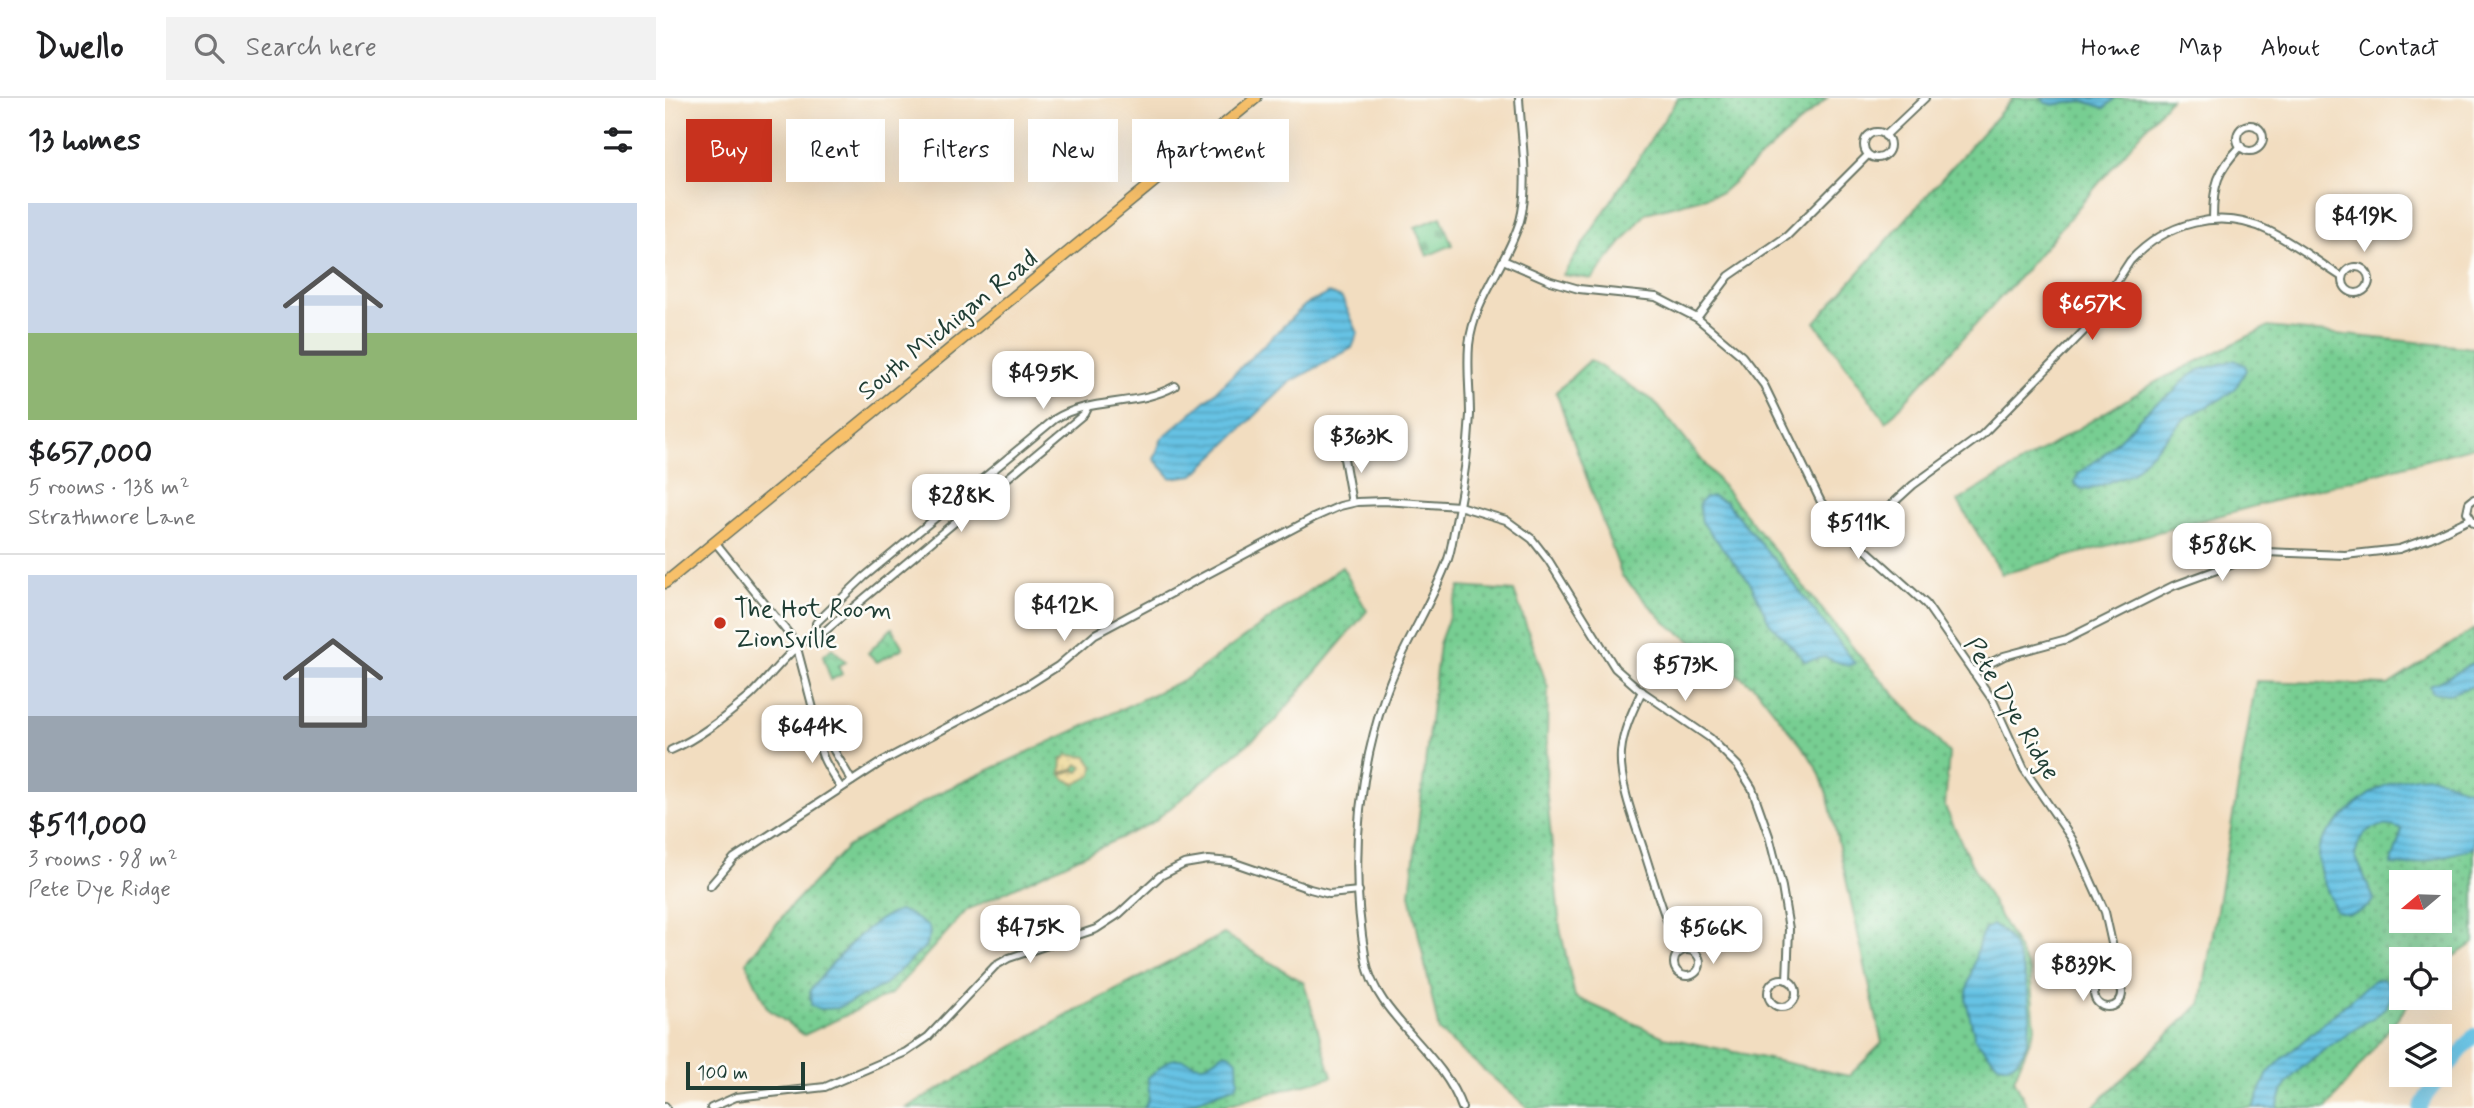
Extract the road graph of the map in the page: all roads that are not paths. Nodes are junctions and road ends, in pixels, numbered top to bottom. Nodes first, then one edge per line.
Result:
1 (1256, 98) edge
2 (1519, 98) edge
3 (1925, 98) edge
4 (1885, 136) junction
5 (2241, 146) junction
6 (1868, 155) junction
7 (2213, 219) junction
8 (1503, 260) junction
9 (2343, 277) junction
10 (1697, 318) junction
11 (1175, 386) dead end
12 (1087, 408) junction
13 (1014, 452) junction
14 (1343, 453) dead end
15 (1025, 463) junction
16 (2474, 499) edge
17 (1352, 503) junction
18 (1459, 506) junction
19 (2472, 521) edge
20 (914, 535) junction
21 (1854, 539) junction
22 (715, 542) junction
23 (923, 547) junction
24 (665, 583) edge
25 (816, 633) junction
26 (797, 648) junction
27 (1973, 672) junction
28 (1643, 691) junction
29 (820, 735) junction
30 (671, 750) dead end
31 (852, 781) junction
32 (841, 788) junction
33 (709, 887) dead end
34 (1359, 891) junction
35 (1681, 951) junction
36 (2111, 979) junction
37 (1787, 980) junction
38 (711, 1108) edge
39 (1462, 1108) edge

1 - 22 main road, South Michigan Road
2 - 8 street
3 - 4 street
4 - 6 street
4 - 6 street
5 - 5 street
5 - 7 street
6 - 10 street
7 - 9 street
7 - 21 street
8 - 10 street, Pete Dye Ridge
8 - 18 street
9 - 9 street
10 - 21 street, Pete Dye Ridge
11 - 12 street
12 - 13 street
12 - 15 street
13 - 15 street
13 - 20 street
14 - 17 street
15 - 23 street
16 - 19 street
17 - 18 street
17 - 31 street
18 - 28 street
18 - 34 street
19 - 27 street
20 - 23 street
20 - 25 street
21 - 27 street, Pete Dye Ridge
22 - 24 main road, South Michigan Road
22 - 26 street
23 - 25 street
25 - 26 street
26 - 29 street
26 - 30 street
27 - 36 street, Pete Dye Ridge
28 - 35 street
28 - 37 street
29 - 31 street
29 - 32 street
31 - 32 street
32 - 33 street
34 - 38 street
34 - 39 street
35 - 35 street
36 - 36 street, Pete Dye Ridge
37 - 37 street

